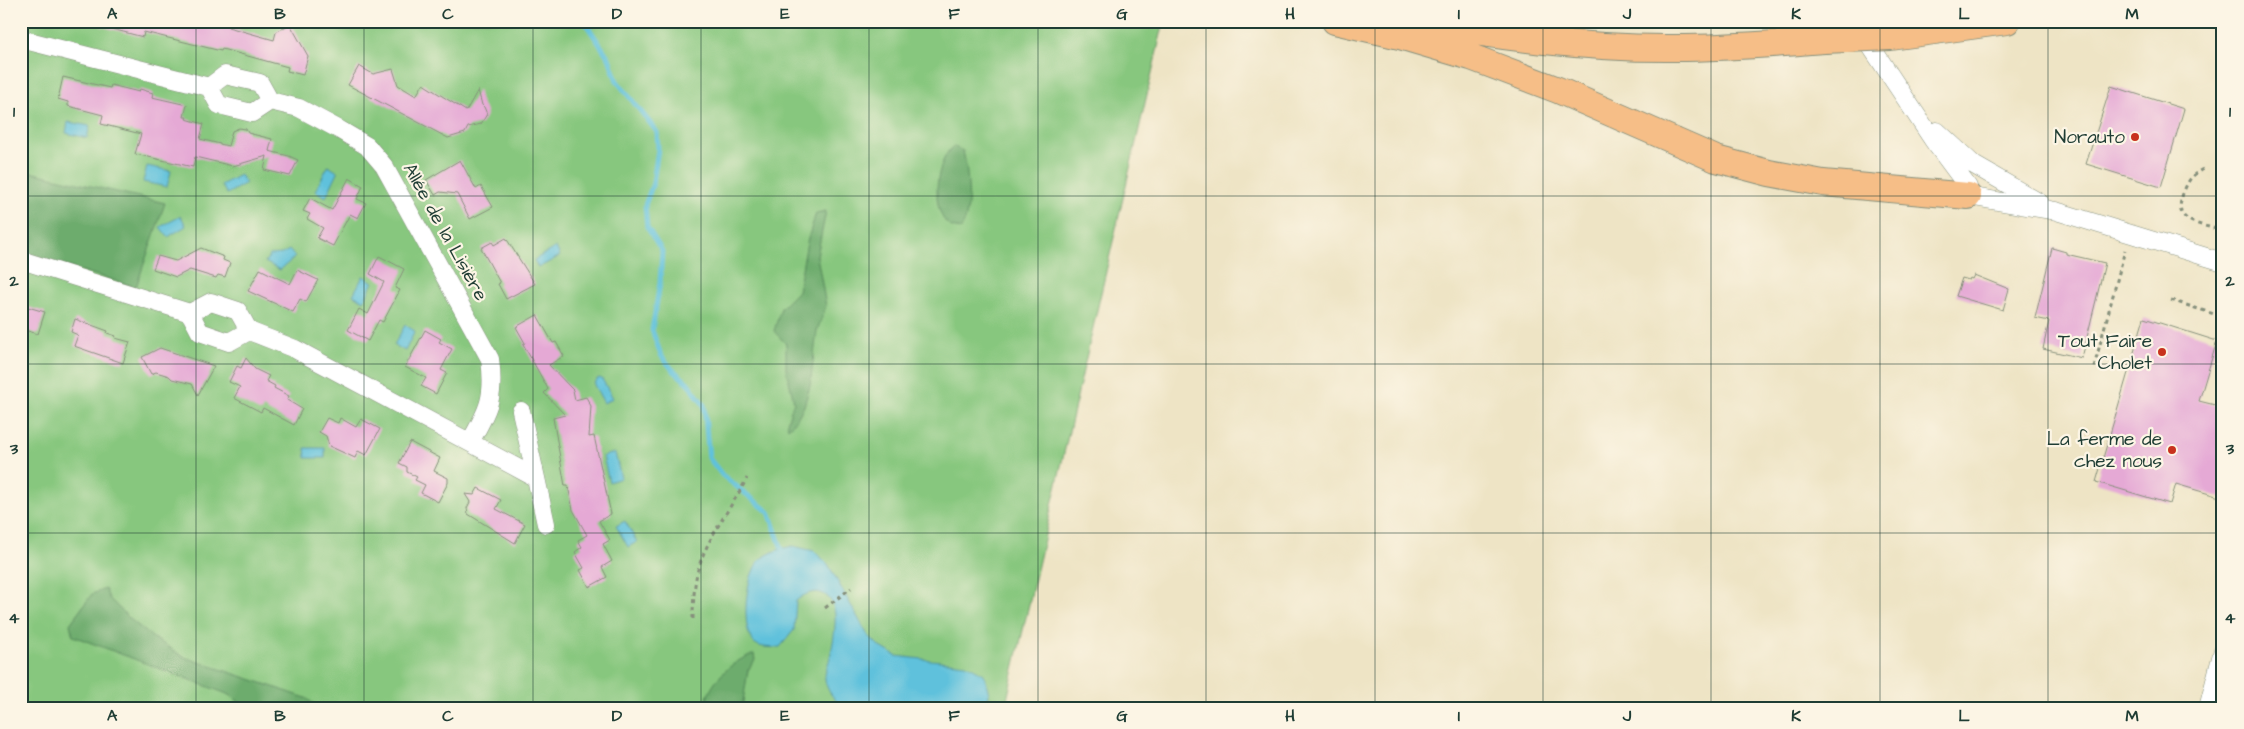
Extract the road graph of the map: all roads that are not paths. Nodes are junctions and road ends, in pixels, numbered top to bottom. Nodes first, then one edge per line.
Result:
1 (1335, 21) edge
2 (1404, 21) edge
3 (1854, 21) edge
4 (2007, 21) edge
5 (21, 39) edge
6 (210, 87) junction
7 (270, 101) junction
8 (1910, 104) junction
9 (1968, 196) junction
10 (2056, 211) junction
11 (21, 260) edge
12 (2223, 262) edge
13 (190, 313) junction
14 (249, 331) junction
15 (521, 411) dead end
16 (470, 442) junction
17 (536, 478) junction
18 (546, 524) dead end
19 (2223, 650) edge
20 (2208, 708) edge

1 - 9 highway
2 - 4 highway, bridge
3 - 8 street
5 - 6 street
6 - 7 street
6 - 7 street
7 - 16 street, Allée de la Lisière
8 - 9 street
8 - 10 street
9 - 10 street
10 - 12 street
11 - 13 street
13 - 14 street
13 - 14 street
14 - 16 street
15 - 17 street
16 - 17 street
17 - 18 street
19 - 20 street

